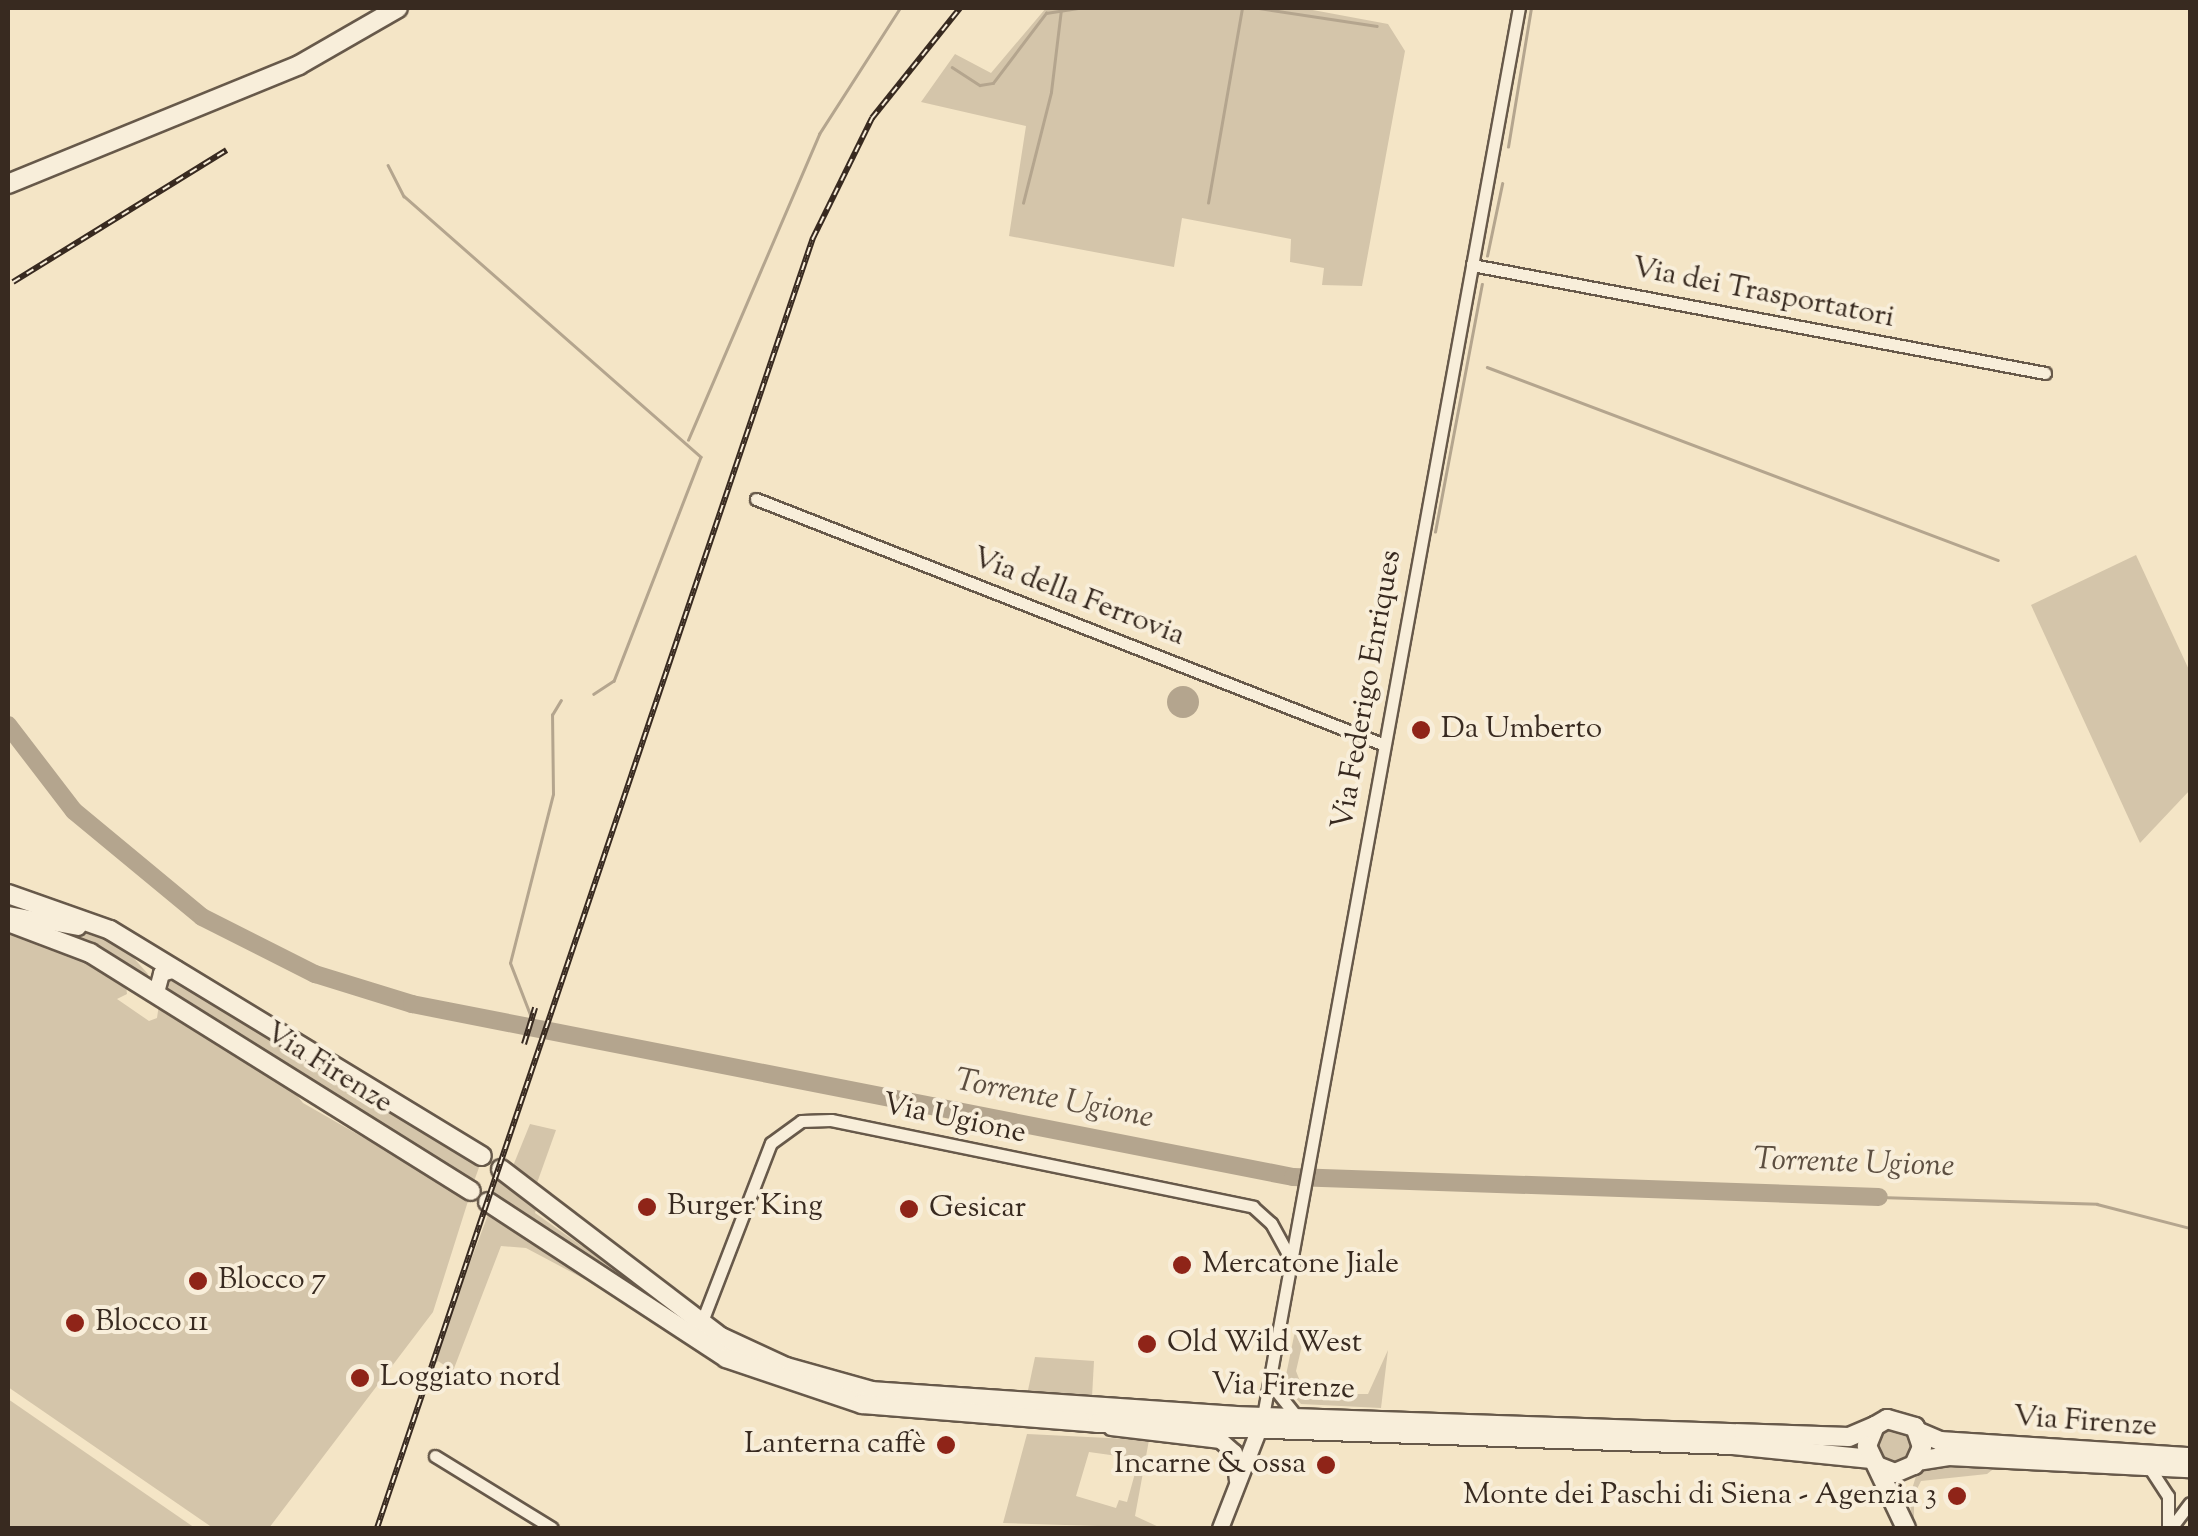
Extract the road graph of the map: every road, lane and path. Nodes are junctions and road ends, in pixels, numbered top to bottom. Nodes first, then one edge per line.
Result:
1 (398, 8) edge
2 (1519, 8) edge
3 (8, 184) edge
4 (1472, 265) junction
5 (2045, 372) dead end
6 (756, 499) dead end
7 (1382, 744) junction
8 (8, 894) edge
9 (8, 914) edge
10 (8, 922) edge
11 (130, 942) junction
12 (176, 968) junction
13 (156, 992) junction
14 (482, 1156) dead end
15 (501, 1169) dead end
16 (471, 1191) dead end
17 (488, 1202) dead end
18 (1294, 1265) junction
19 (656, 1309) junction
20 (701, 1324) junction
21 (1270, 1383) junction
22 (1296, 1418) junction
23 (1261, 1422) junction
24 (1097, 1423) junction
25 (1875, 1426) junction
26 (1918, 1432) junction
27 (434, 1456) dead end
28 (2190, 1457) edge
29 (1874, 1462) junction
30 (1915, 1463) junction
31 (2149, 1467) junction
32 (2190, 1468) edge
33 (1238, 1480) junction
34 (2190, 1504) edge
35 (1905, 1522) edge
36 (552, 1528) edge
37 (1220, 1528) edge
38 (2169, 1528) edge

1 - 3 main road
2 - 4 street, Via Federigo Enriques
4 - 5 street, Via dei Trasportatori
4 - 7 street, Via Federigo Enriques
6 - 7 street, Via della Ferrovia
7 - 18 street, Via Federigo Enriques
8 - 11 main road, Via Firenze
9 - 11 street, Via Firenze
10 - 13 main road, Via Firenze
11 - 12 main road, Via Firenze
12 - 13 street
12 - 14 main road, Via Firenze
13 - 16 main road, Via Firenze
15 - 20 main road, Via Firenze
17 - 19 main road, Via Firenze
18 - 20 street, Via Ugione
18 - 21 street, Via Federigo Enriques
19 - 20 street, Via Firenze
19 - 24 main road, Via Firenze
20 - 23 main road, Via Firenze
21 - 22 street
21 - 23 street, Via Federigo Enriques
22 - 23 main road, Via Firenze
22 - 25 main road, Via Firenze
23 - 24 main road, Via Firenze
23 - 29 main road, Via Firenze
23 - 33 street
24 - 33 street, Via Firenze
25 - 26 main road
25 - 29 main road
26 - 28 main road, Via Firenze
26 - 30 main road
27 - 36 street
29 - 30 main road
29 - 35 main road
30 - 31 main road, Via Firenze
30 - 35 main road
31 - 32 main road, Via Firenze
31 - 38 street
33 - 37 street
34 - 38 street

